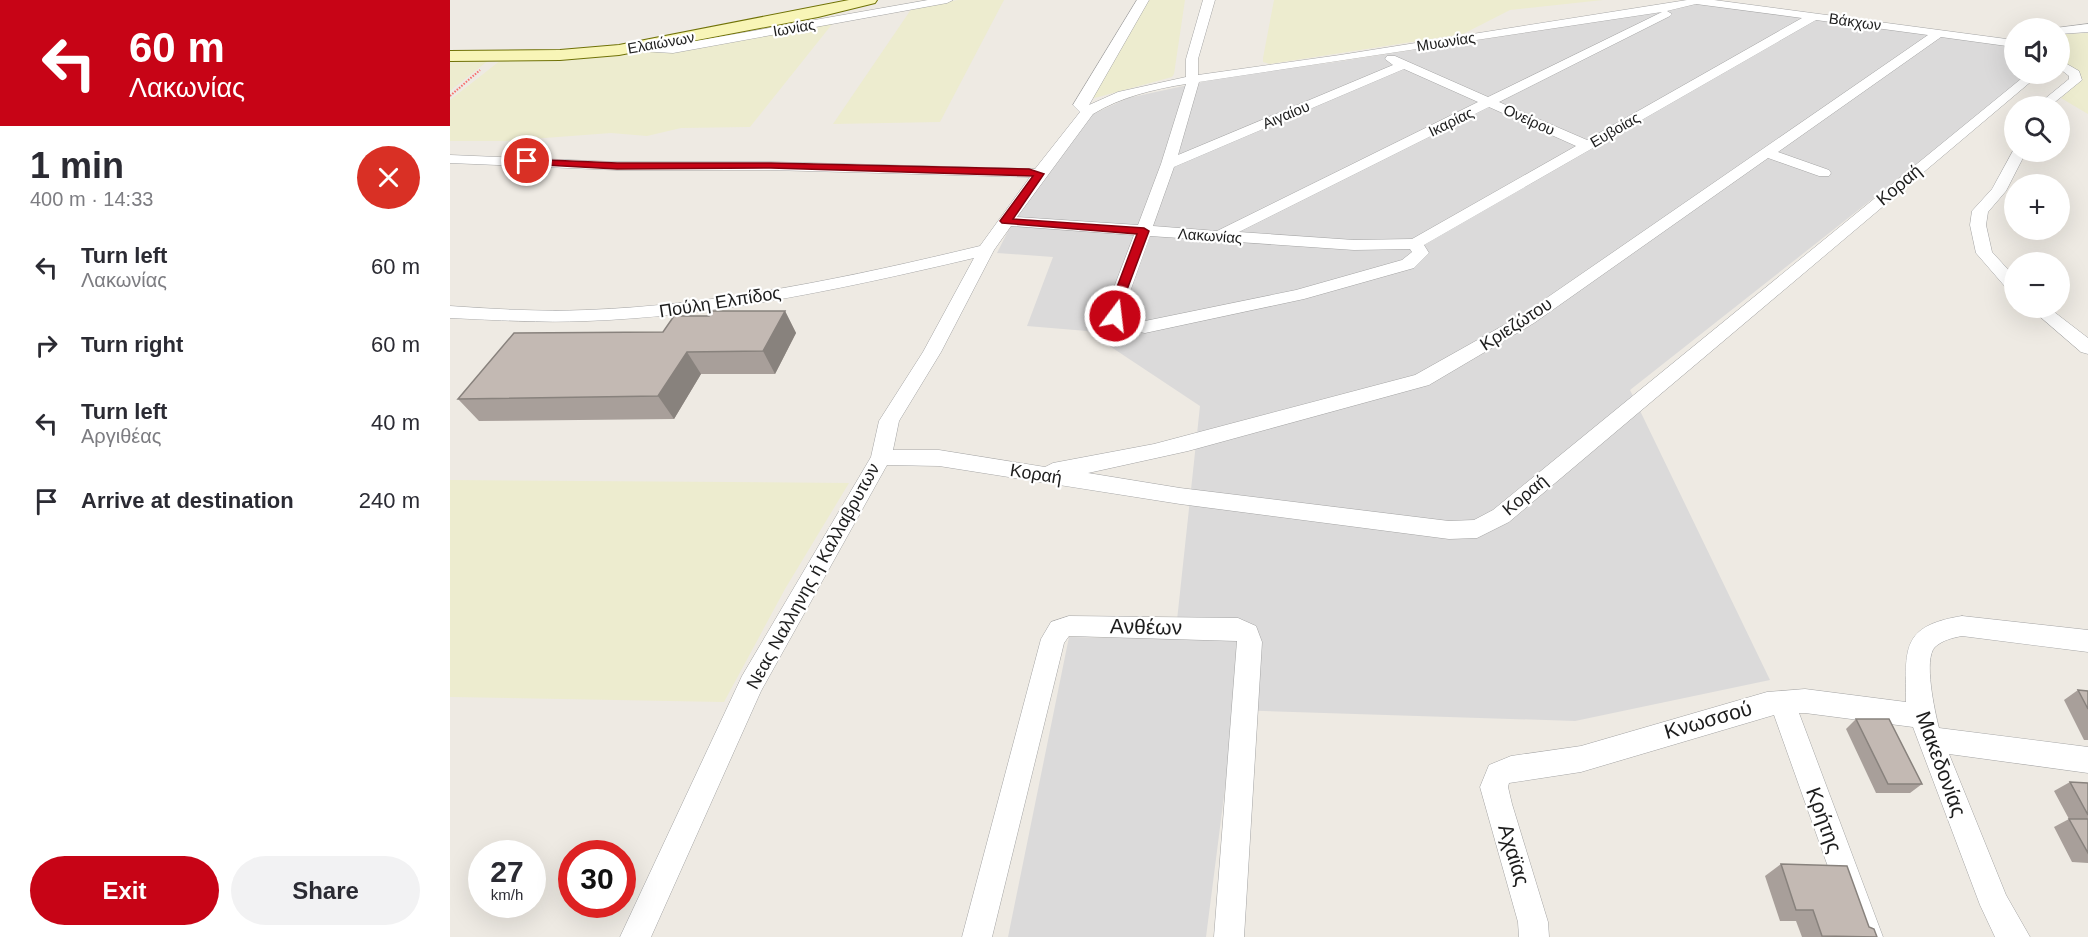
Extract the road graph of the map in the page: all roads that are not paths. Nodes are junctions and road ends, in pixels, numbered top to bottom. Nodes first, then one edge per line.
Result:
1 (869, 0) edge
2 (947, 0) edge
3 (1143, 0) edge
4 (1209, 0) edge
5 (1696, 1) edge
6 (1682, 5) junction
7 (1815, 16) junction
8 (2088, 28) edge
9 (2070, 29) edge
10 (1937, 34) junction
11 (2004, 42) edge
12 (640, 47) junction
13 (1380, 53) junction
14 (450, 56) edge
15 (1403, 65) junction
16 (2070, 71) edge
17 (1194, 79) junction
18 (2022, 84) edge
19 (2055, 96) edge
20 (1490, 103) junction
21 (1088, 111) junction
22 (1587, 146) junction
23 (1765, 152) junction
24 (450, 159) edge
25 (2014, 162) edge
26 (1168, 164) junction
27 (1824, 173) dead end
28 (1039, 174) junction
29 (1006, 221) junction
30 (1144, 231) junction
31 (1218, 236) junction
32 (1415, 244) junction
33 (987, 250) junction
34 (2004, 275) edge
35 (450, 312) edge
36 (2051, 318) edge
37 (2088, 348) edge
38 (881, 457) junction
39 (1033, 473) junction
40 (2088, 641) edge
41 (1782, 702) junction
42 (1925, 727) junction
43 (2088, 760) edge
44 (1498, 774) joint
45 (635, 937) edge
46 (977, 937) edge
47 (1229, 937) edge
48 (1534, 937) edge
49 (1868, 937) edge
50 (2015, 937) edge

1 - 12 main road, Ελαιώνων
2 - 12 street, Ιωνίας
3 - 21 street
4 - 17 street
5 - 6 street, Μυωνίας
5 - 7 street, Βάκχων
6 - 13 street, Μυωνίας
6 - 20 street, Ικαρίας
7 - 10 street, Βάκχων
7 - 22 street, Ευβοίας
8 - 9 street
10 - 11 street, Βάκχων
10 - 23 street, Κριεζώτου
12 - 14 main road, Ελαιώνων
13 - 15 street, Ονείρου
13 - 17 street, Μυωνίας
15 - 20 street, Ονείρου
15 - 26 street, Αιγαίου
16 - 19 street
17 - 21 street, Νεας Nαλληνης ή Καλλαβρυτων
17 - 26 street
18 - 39 street, Κοραή
20 - 22 street, Ονείρου
20 - 31 street, Ικαρίας
21 - 28 street, Νεας Nαλληνης ή Καλλαβρυτων
22 - 32 street, Ευβοίας
23 - 27 street
23 - 39 street, Κριεζώτου
24 - 28 street
25 - 34 street
26 - 30 street
28 - 29 street, Νεας Nαλληνης ή Καλλαβρυτων
29 - 30 street, Λακωνίας
29 - 33 street, Νεας Nαλληνης ή Καλλαβρυτων
30 - 31 street, Λακωνίας
30 - 32 street
31 - 32 street, Λακωνίας
33 - 35 street, Πούλη Ελπίδος
33 - 38 street, Νεας Nαλληνης ή Καλλαβρυτων
36 - 37 street
38 - 39 street, Κοραή
38 - 45 street, Νεας Nαλληνης ή Καλλαβρυτων
40 - 42 street, Μακεδονίας
41 - 42 street, Κνωσσού
41 - 44 street, Κνωσσού
41 - 49 street, Κρήτης
42 - 43 street, Κνωσσού
42 - 50 street, Μακεδονίας
44 - 48 street, Αχαϊας
46 - 47 street, Ανθέων

